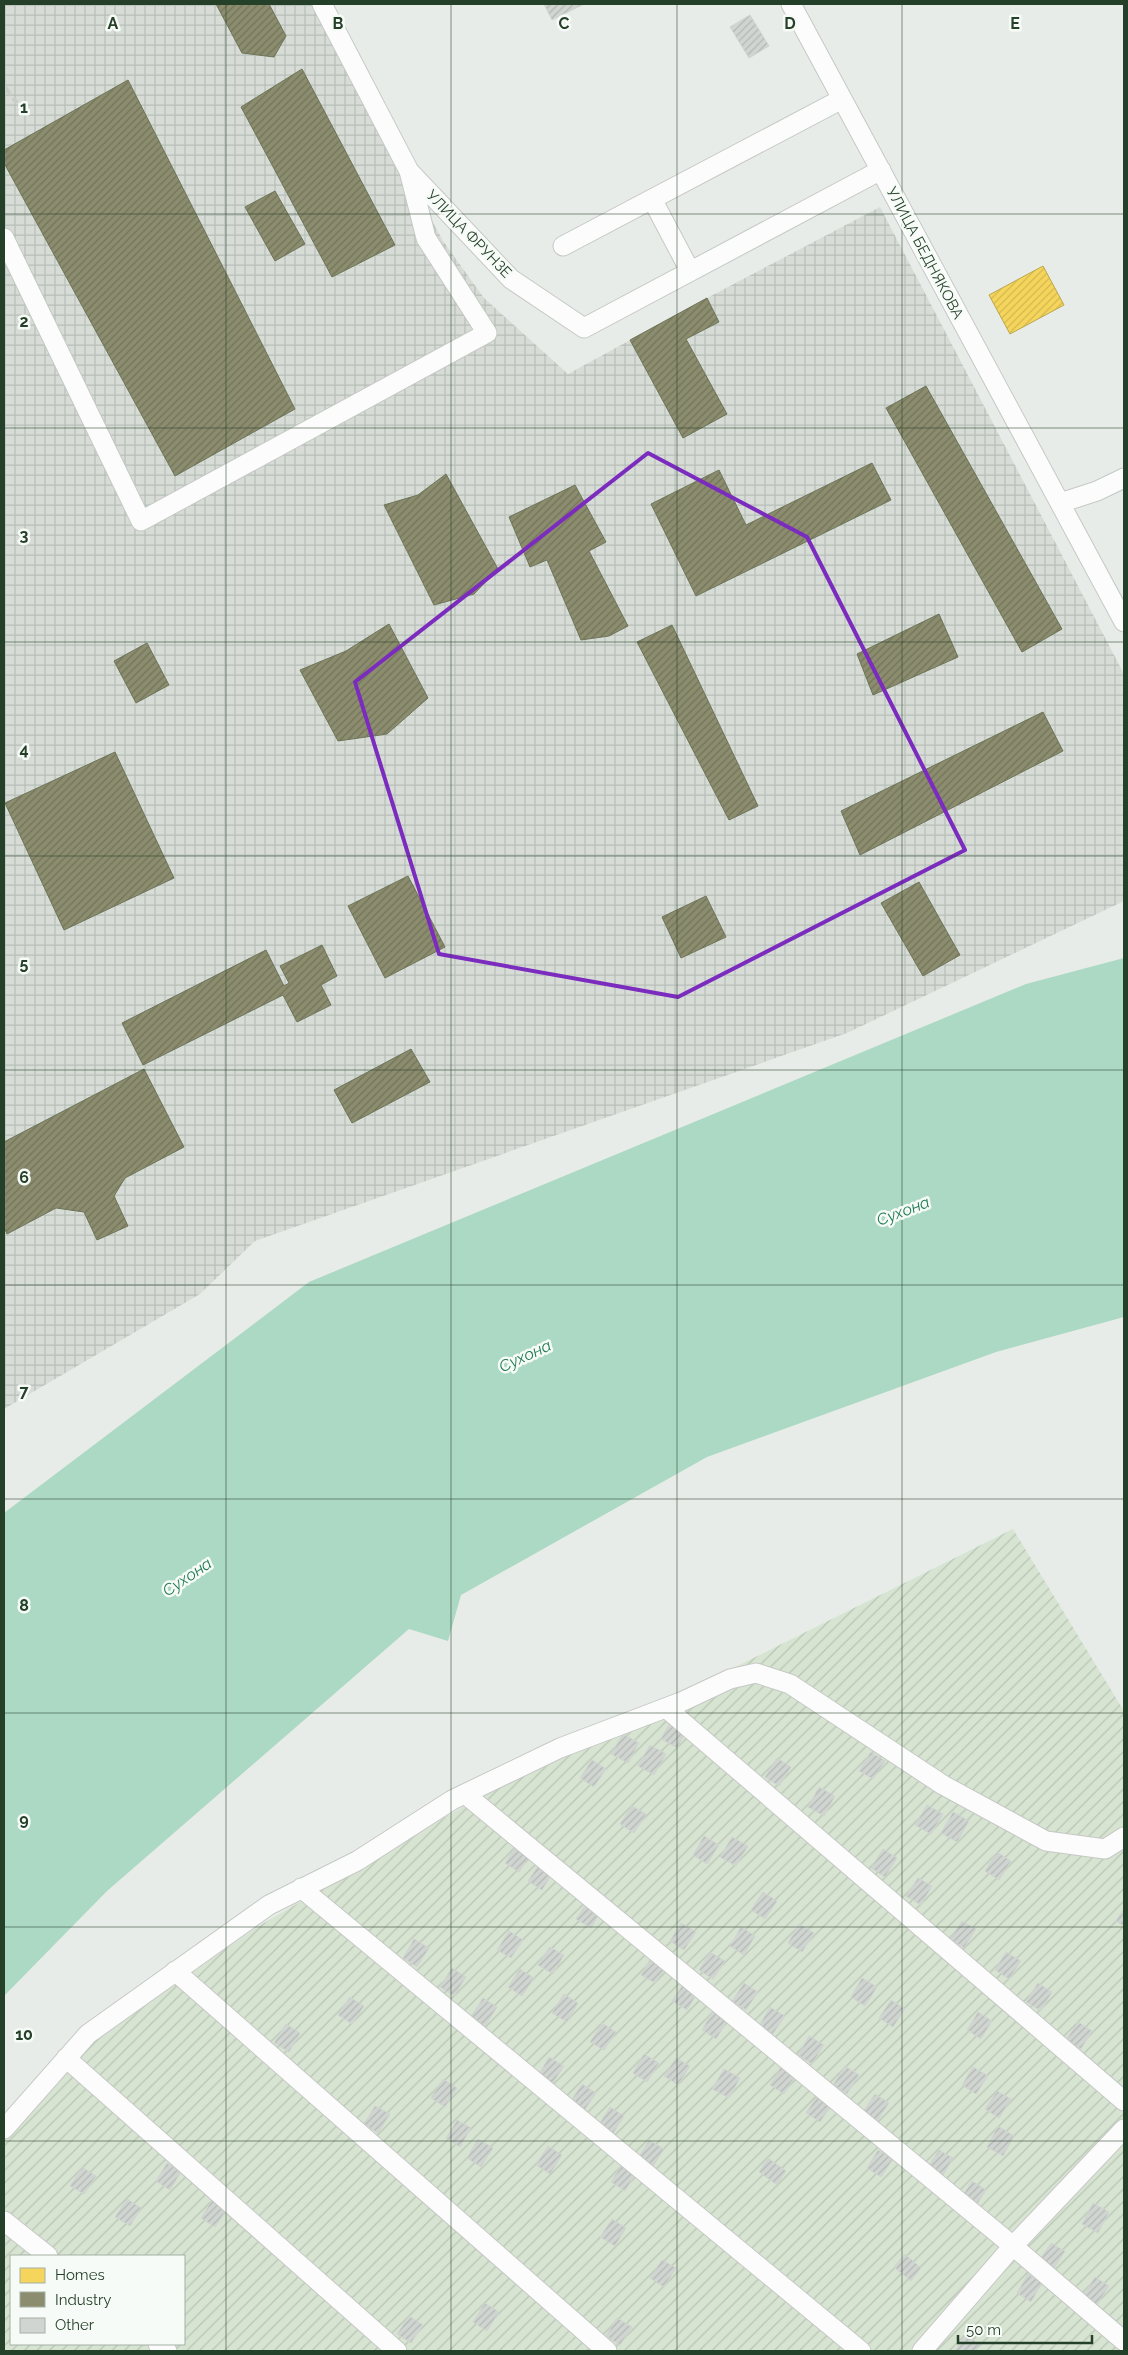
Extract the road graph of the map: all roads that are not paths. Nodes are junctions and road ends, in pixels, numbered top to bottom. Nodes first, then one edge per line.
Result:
1 (322, 4) edge
2 (791, 4) edge
3 (842, 99) junction
4 (880, 170) junction
5 (409, 171) junction
6 (652, 199) junction
7 (4, 238) edge
8 (563, 246) dead end
9 (690, 271) junction
10 (1124, 478) edge
11 (1060, 503) junction
12 (1124, 622) edge
13 (666, 1708) junction
14 (465, 1794) junction
15 (1124, 1837) edge
16 (302, 1888) junction
17 (175, 1971) junction
18 (66, 2058) junction
19 (1124, 2101) edge
20 (4, 2129) edge
21 (1124, 2129) edge
22 (4, 2221) edge
23 (1013, 2246) junction
24 (47, 2255) edge
25 (1124, 2341) edge
26 (398, 2351) edge
27 (607, 2351) edge
28 (861, 2351) edge
29 (922, 2351) edge

1 - 5 street, УЛИЦА ФРУНЗЕ
2 - 3 street, УЛИЦА БЕДНЯКОВА
3 - 4 street, УЛИЦА БЕДНЯКОВА
3 - 6 street
4 - 9 street, УЛИЦА ФРУНЗЕ
4 - 11 street, УЛИЦА БЕДНЯКОВА
5 - 7 street
5 - 9 street, УЛИЦА ФРУНЗЕ
6 - 8 street
6 - 9 street
10 - 11 street
11 - 12 street, УЛИЦА БЕДНЯКОВА
13 - 14 street
13 - 15 street
13 - 19 street
14 - 16 street
14 - 23 street
16 - 17 street
16 - 28 street
17 - 18 street
17 - 27 street
18 - 20 street
18 - 26 street
21 - 23 street
22 - 24 street
23 - 25 street
23 - 29 street

